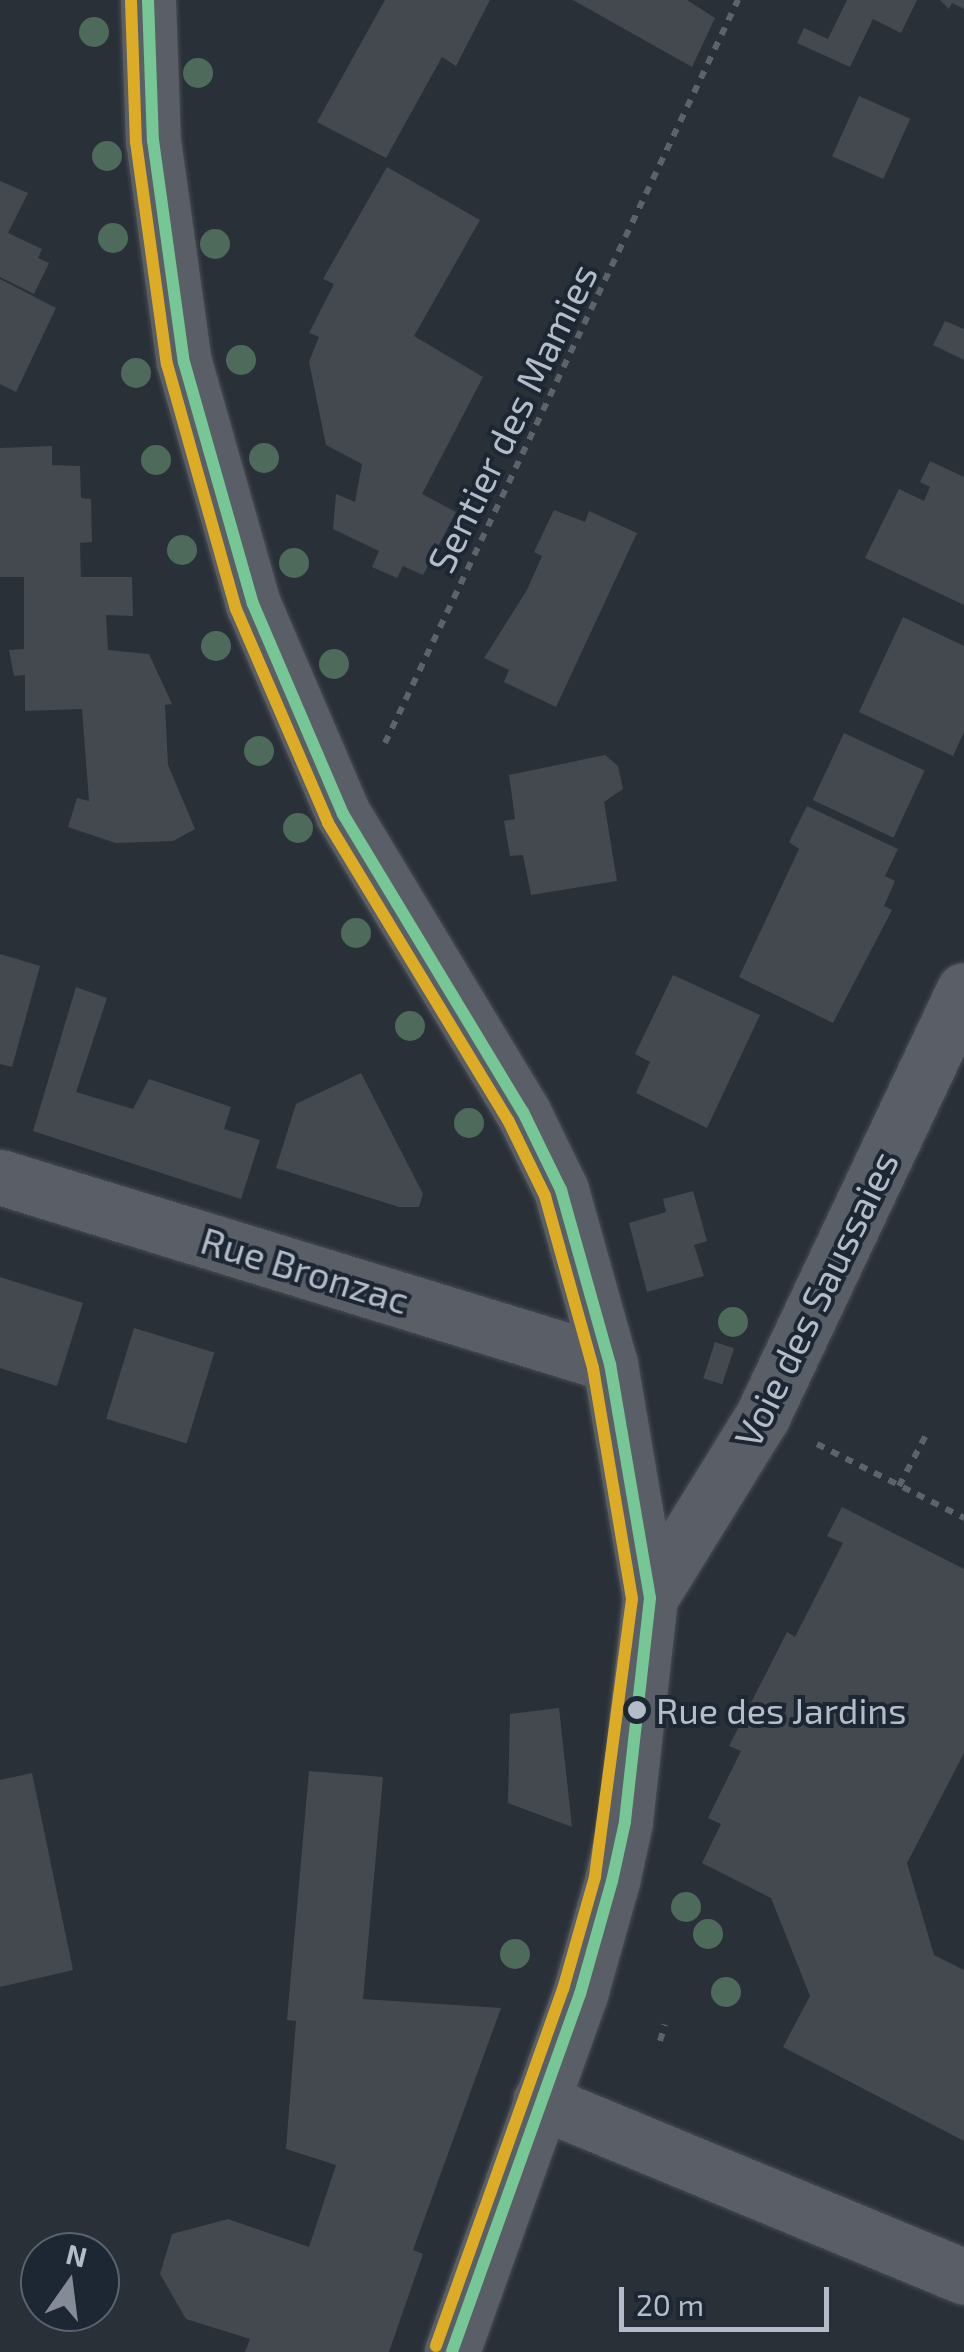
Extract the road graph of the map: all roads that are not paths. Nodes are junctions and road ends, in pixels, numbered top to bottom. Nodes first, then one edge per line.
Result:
1 (148, 0) edge
2 (964, 990) edge
3 (0, 1177) edge
4 (610, 1364) junction
5 (650, 1598) junction
6 (540, 2101) junction
7 (964, 2277) edge
8 (452, 2352) edge

1 - 4 street
2 - 5 street, Voie des Saussaies
3 - 4 street, Rue Bronzac
4 - 5 street
5 - 6 street
6 - 7 street
6 - 8 street

